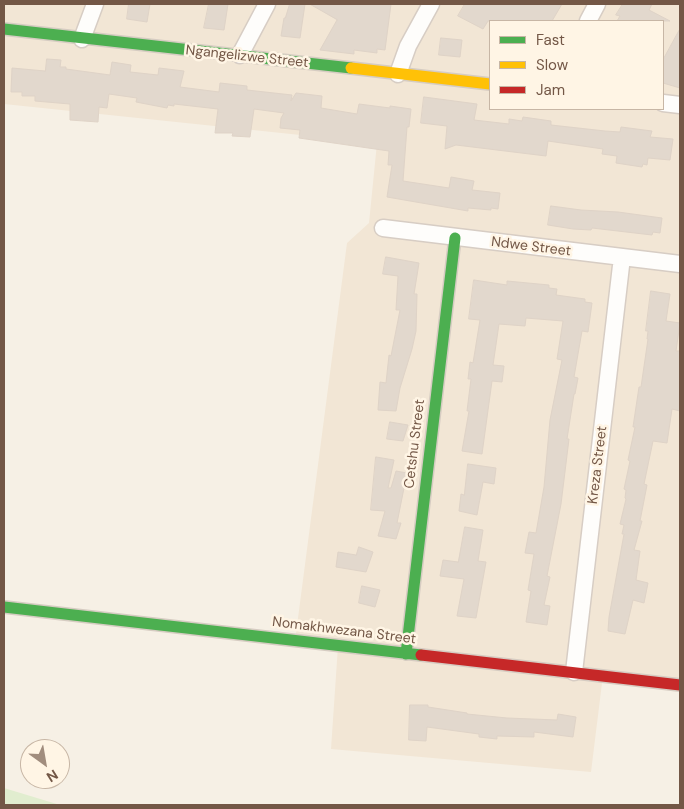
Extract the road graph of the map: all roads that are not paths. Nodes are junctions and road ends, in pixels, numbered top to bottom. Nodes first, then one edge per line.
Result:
1 (95, 4) edge
2 (267, 4) edge
3 (431, 4) edge
4 (597, 4) edge
5 (589, 20) edge
6 (4, 29) edge
7 (82, 39) junction
8 (240, 54) junction
9 (398, 74) junction
10 (489, 84) edge
11 (664, 103) edge
12 (680, 105) edge
13 (382, 228) dead end
14 (456, 238) junction
15 (622, 257) junction
16 (680, 264) edge
17 (4, 607) edge
18 (406, 654) junction
19 (574, 672) junction
20 (680, 684) edge

1 - 7 street
2 - 8 street
3 - 9 street
4 - 5 street
6 - 7 street, Ngangelizwe Street
7 - 8 street, Ngangelizwe Street
8 - 9 street, Ngangelizwe Street
9 - 10 street, Ngangelizwe Street
11 - 12 street
13 - 14 street, Ndwe Street
14 - 15 street, Ndwe Street
14 - 18 street, Cetshu Street
15 - 16 street, Ndwe Street
15 - 19 street, Kreza Street
17 - 18 street, Nomakhwezana Street
18 - 19 street, Nomakhwezana Street
19 - 20 street, Nomakhwezana Street

